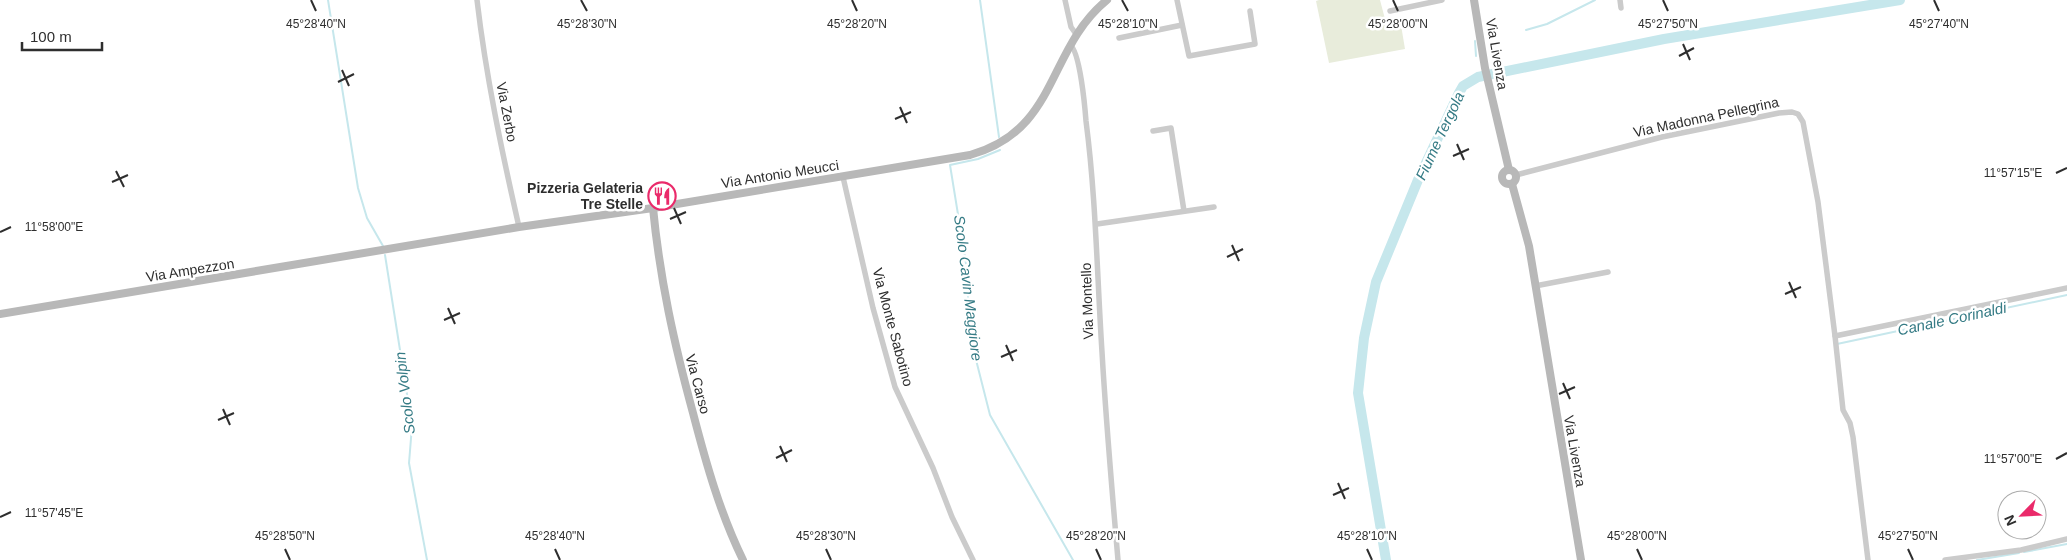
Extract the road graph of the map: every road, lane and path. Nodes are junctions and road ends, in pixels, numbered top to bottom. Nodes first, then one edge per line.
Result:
1 (478, 0) edge
2 (1065, 0) edge
3 (1106, 0) edge
4 (1177, 0) edge
5 (1442, 0) edge
6 (1474, 0) edge
7 (1620, 0) edge
8 (1621, 8) dead end
9 (1250, 11) dead end
10 (1390, 11) dead end
11 (1182, 25) junction
12 (1076, 34) junction
13 (1119, 38) dead end
14 (1070, 45) junction
15 (1153, 131) dead end
16 (1509, 170) junction
17 (1516, 175) junction
18 (843, 177) junction
19 (1512, 184) junction
20 (1214, 207) dead end
21 (653, 208) junction
22 (1184, 211) junction
23 (1097, 224) junction
24 (520, 227) junction
25 (384, 250) joint
26 (1608, 272) dead end
27 (1535, 286) junction
28 (2067, 288) edge
29 (0, 314) edge
30 (1835, 336) junction
31 (2067, 539) edge
32 (743, 560) edge
33 (974, 560) edge
34 (1118, 560) edge
35 (1581, 560) edge
36 (1868, 560) edge
37 (1944, 560) edge

1 - 24 street, Via Zerbo
2 - 12 street
3 - 12 main road, Via Antonio Meucci
4 - 11 street
5 - 10 street
6 - 16 main road, Via Livenza
7 - 8 street
9 - 11 street
11 - 13 street
12 - 14 main road, Via Antonio Meucci
14 - 18 main road, Via Antonio Meucci
14 - 23 street, Via Montello
15 - 22 street
16 - 17 main road
16 - 19 main road, Via Livenza
17 - 19 main road
17 - 30 street, Via Madonna Pellegrina
18 - 21 main road, Via Antonio Meucci
18 - 33 street, Via Monte Sabotino
19 - 27 main road, Via Livenza
20 - 22 street
21 - 24 main road, Via Antonio Meucci
21 - 32 main road, Via Carso
22 - 23 street
23 - 34 street, Via Montello
24 - 25 main road, Via Antonio Meucci
25 - 29 main road, Via Ampezzon
26 - 27 street
27 - 35 main road, Via Livenza
28 - 30 street
30 - 36 street, Via Madonna Pellegrina
31 - 37 street

